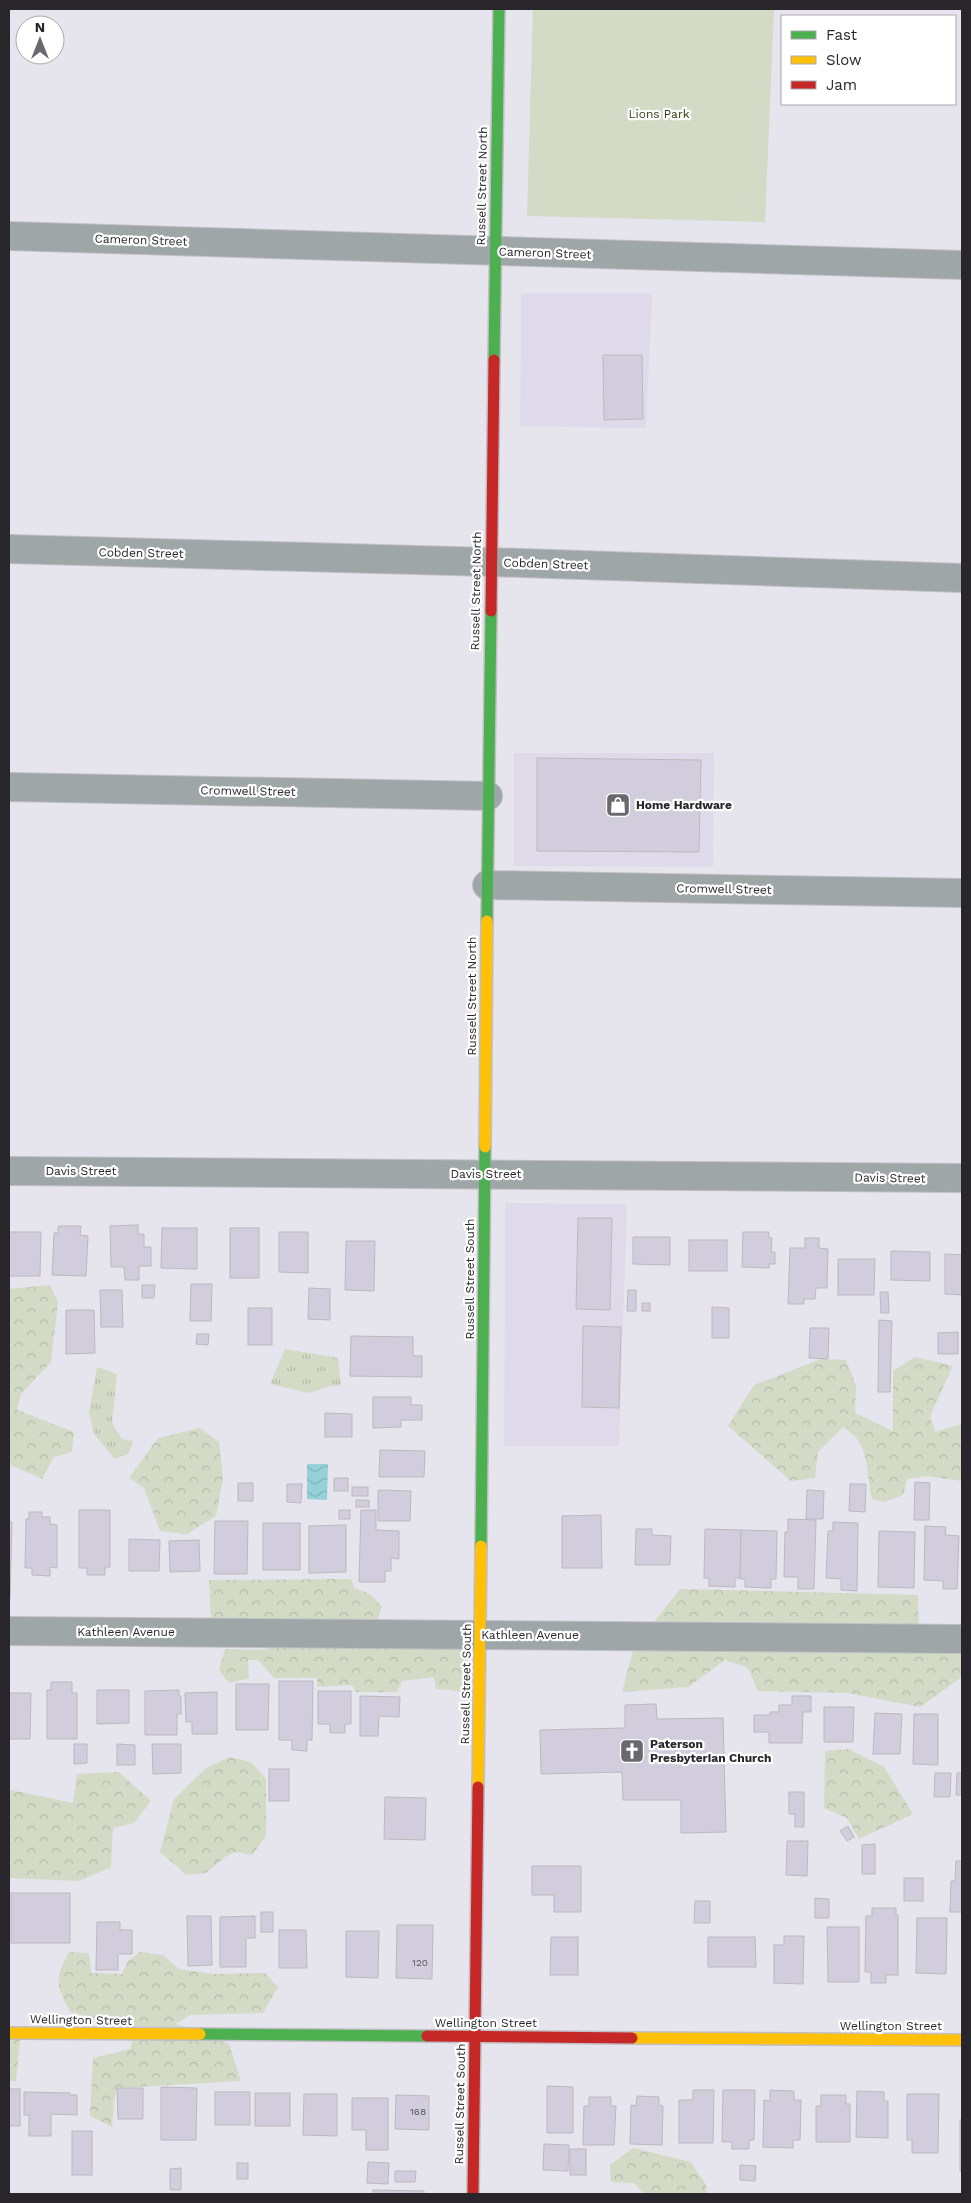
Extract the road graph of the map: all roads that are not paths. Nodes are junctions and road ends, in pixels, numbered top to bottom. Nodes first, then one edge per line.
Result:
1 (498, 9) edge
2 (9, 236) edge
3 (495, 251) junction
4 (962, 265) edge
5 (9, 549) edge
6 (490, 562) junction
7 (962, 578) edge
8 (9, 787) edge
9 (488, 796) junction
10 (487, 884) junction
11 (962, 893) edge
12 (9, 1171) edge
13 (485, 1174) junction
14 (962, 1178) edge
15 (9, 1632) edge
16 (481, 1635) junction
17 (962, 1639) edge
18 (9, 2033) edge
19 (475, 2037) junction
20 (962, 2040) edge
21 (473, 2194) edge

1 - 3 street, Russell Street North
2 - 3 street, Cameron Street
3 - 4 street, Cameron Street
3 - 6 street, Russell Street North
5 - 6 street, Cobden Street
6 - 7 street, Cobden Street
6 - 9 street, Russell Street North
8 - 9 street, Cromwell Street
9 - 10 street, Russell Street North
10 - 11 street, Cromwell Street
10 - 13 street, Russell Street North
12 - 13 street, Davis Street
13 - 14 street, Davis Street
13 - 16 street, Russell Street South
15 - 16 street, Kathleen Avenue
16 - 17 street, Kathleen Avenue
16 - 19 street, Russell Street South
18 - 19 street, Wellington Street
19 - 20 street, Wellington Street
19 - 21 street, Russell Street South

